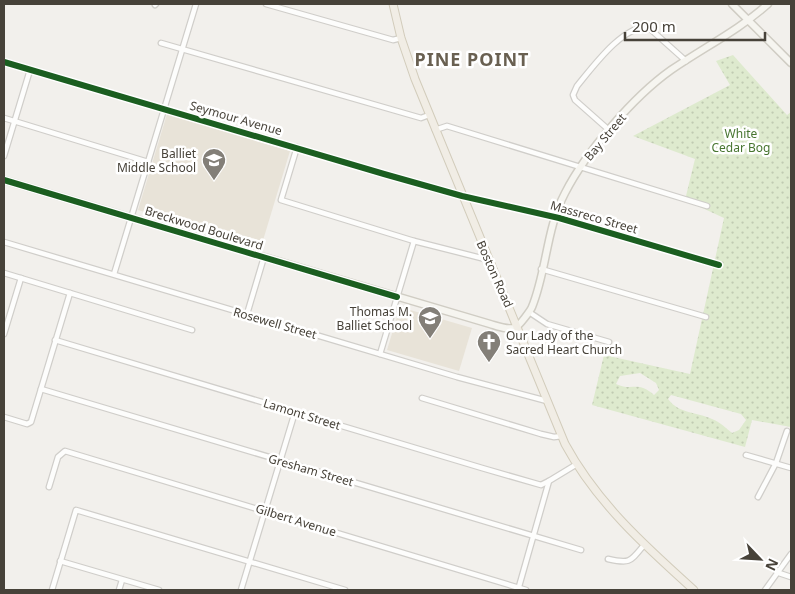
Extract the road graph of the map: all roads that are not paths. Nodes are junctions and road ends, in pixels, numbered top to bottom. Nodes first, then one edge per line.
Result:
1 (196, 4) edge
2 (266, 4) edge
3 (393, 4) edge
4 (732, 4) edge
5 (768, 4) edge
6 (750, 21) junction
7 (401, 38) junction
8 (161, 42) dead end
9 (183, 49) junction
10 (686, 61) junction
11 (4, 62) edge
12 (791, 63) edge
13 (30, 70) junction
14 (165, 109) junction
15 (429, 115) junction
16 (4, 118) edge
17 (14, 122) junction
18 (435, 130) junction
19 (610, 131) junction
20 (297, 148) junction
21 (4, 156) edge
22 (148, 162) junction
23 (579, 169) junction
24 (4, 180) edge
25 (462, 196) junction
26 (707, 206) dead end
27 (555, 217) junction
28 (131, 218) junction
29 (414, 241) junction
30 (4, 242) edge
31 (264, 257) junction
32 (489, 260) junction
33 (719, 266) dead end
34 (541, 269) junction
35 (4, 273) edge
36 (114, 274) junction
37 (21, 278) junction
38 (70, 293) junction
39 (397, 297) junction
40 (529, 312) junction
41 (247, 314) junction
42 (706, 317) dead end
43 (518, 326) junction
44 (192, 330) dead end
45 (4, 334) edge
46 (56, 340) junction
47 (609, 342) dead end
48 (380, 354) junction
49 (41, 389) junction
50 (422, 398) dead end
51 (547, 401) junction
52 (295, 412) junction
53 (4, 417) edge
54 (787, 431) dead end
55 (562, 436) junction
56 (746, 455) dead end
57 (279, 460) junction
58 (776, 463) junction
59 (577, 464) junction
60 (791, 468) edge
61 (549, 481) junction
62 (49, 487) dead end
63 (758, 497) dead end
64 (265, 510) junction
65 (534, 536) junction
66 (644, 545) junction
67 (581, 550) dead end
68 (791, 554) edge
69 (608, 559) dead end
70 (60, 561) junction
71 (249, 562) junction
72 (779, 573) junction
73 (791, 577) edge
74 (122, 580) junction
75 (518, 589) edge
76 (52, 590) edge
77 (119, 590) edge
78 (159, 590) edge
79 (241, 590) edge
80 (344, 590) edge
81 (526, 590) edge
82 (694, 590) edge
83 (765, 590) edge

1 - 9 street
2 - 7 street
3 - 7 main road, Boston Road
4 - 6 main road
5 - 6 main road, Bay Street
6 - 10 main road, Bay Street
6 - 12 main road
7 - 15 main road, Boston Road
8 - 9 street
9 - 14 street
9 - 15 street
10 - 19 main road, Bay Street
10 - 19 street
11 - 13 street, Seymour Avenue
13 - 14 street, Seymour Avenue
13 - 17 street
14 - 20 street, Seymour Avenue
14 - 22 street
15 - 18 main road, Boston Road
16 - 17 street
17 - 21 street
17 - 22 street
18 - 23 street
18 - 25 main road, Boston Road
19 - 23 main road, Bay Street
20 - 25 street, Seymour Avenue
20 - 29 street
22 - 28 street
23 - 26 street
23 - 27 main road, Bay Street
24 - 28 main road, Breckwood Boulevard
25 - 27 street, Massreco Street
25 - 32 main road, Boston Road
27 - 33 street, Massreco Street
27 - 34 main road, Bay Street
28 - 31 main road, Breckwood Boulevard
28 - 36 street
29 - 32 street
29 - 39 street
30 - 36 street, Rosewell Street
31 - 39 main road, Breckwood Boulevard
31 - 41 street
32 - 43 main road, Boston Road
34 - 40 main road, Bay Street
34 - 42 street
35 - 37 street
36 - 41 street, Rosewell Street
37 - 38 street
37 - 45 street
38 - 44 street
38 - 46 street
39 - 43 main road, Breckwood Boulevard
39 - 48 street
40 - 43 main road, Bay Street
40 - 47 street
41 - 48 street, Rosewell Street
43 - 51 main road, Boston Road
46 - 49 street
46 - 52 street, Lamont Street
48 - 51 street, Rosewell Street
49 - 53 street
49 - 57 street, Gresham Street
50 - 55 street
51 - 55 main road, Boston Road
52 - 57 street
52 - 61 street, Lamont Street
54 - 58 street
55 - 59 main road, Boston Road
56 - 58 street
57 - 64 street
57 - 65 street, Gresham Street
58 - 60 street
58 - 63 street
59 - 61 street
59 - 66 main road, Boston Road
61 - 65 street
62 - 64 street, Gilbert Avenue
64 - 71 street
64 - 75 street, Gilbert Avenue
65 - 67 street, Gresham Street
65 - 75 street
66 - 69 street
66 - 82 main road, Boston Road
68 - 72 street
70 - 71 street
70 - 74 street
70 - 76 street
71 - 79 street
71 - 80 street
72 - 73 street
72 - 83 street
74 - 77 street
74 - 78 street
75 - 81 street, Gilbert Avenue

